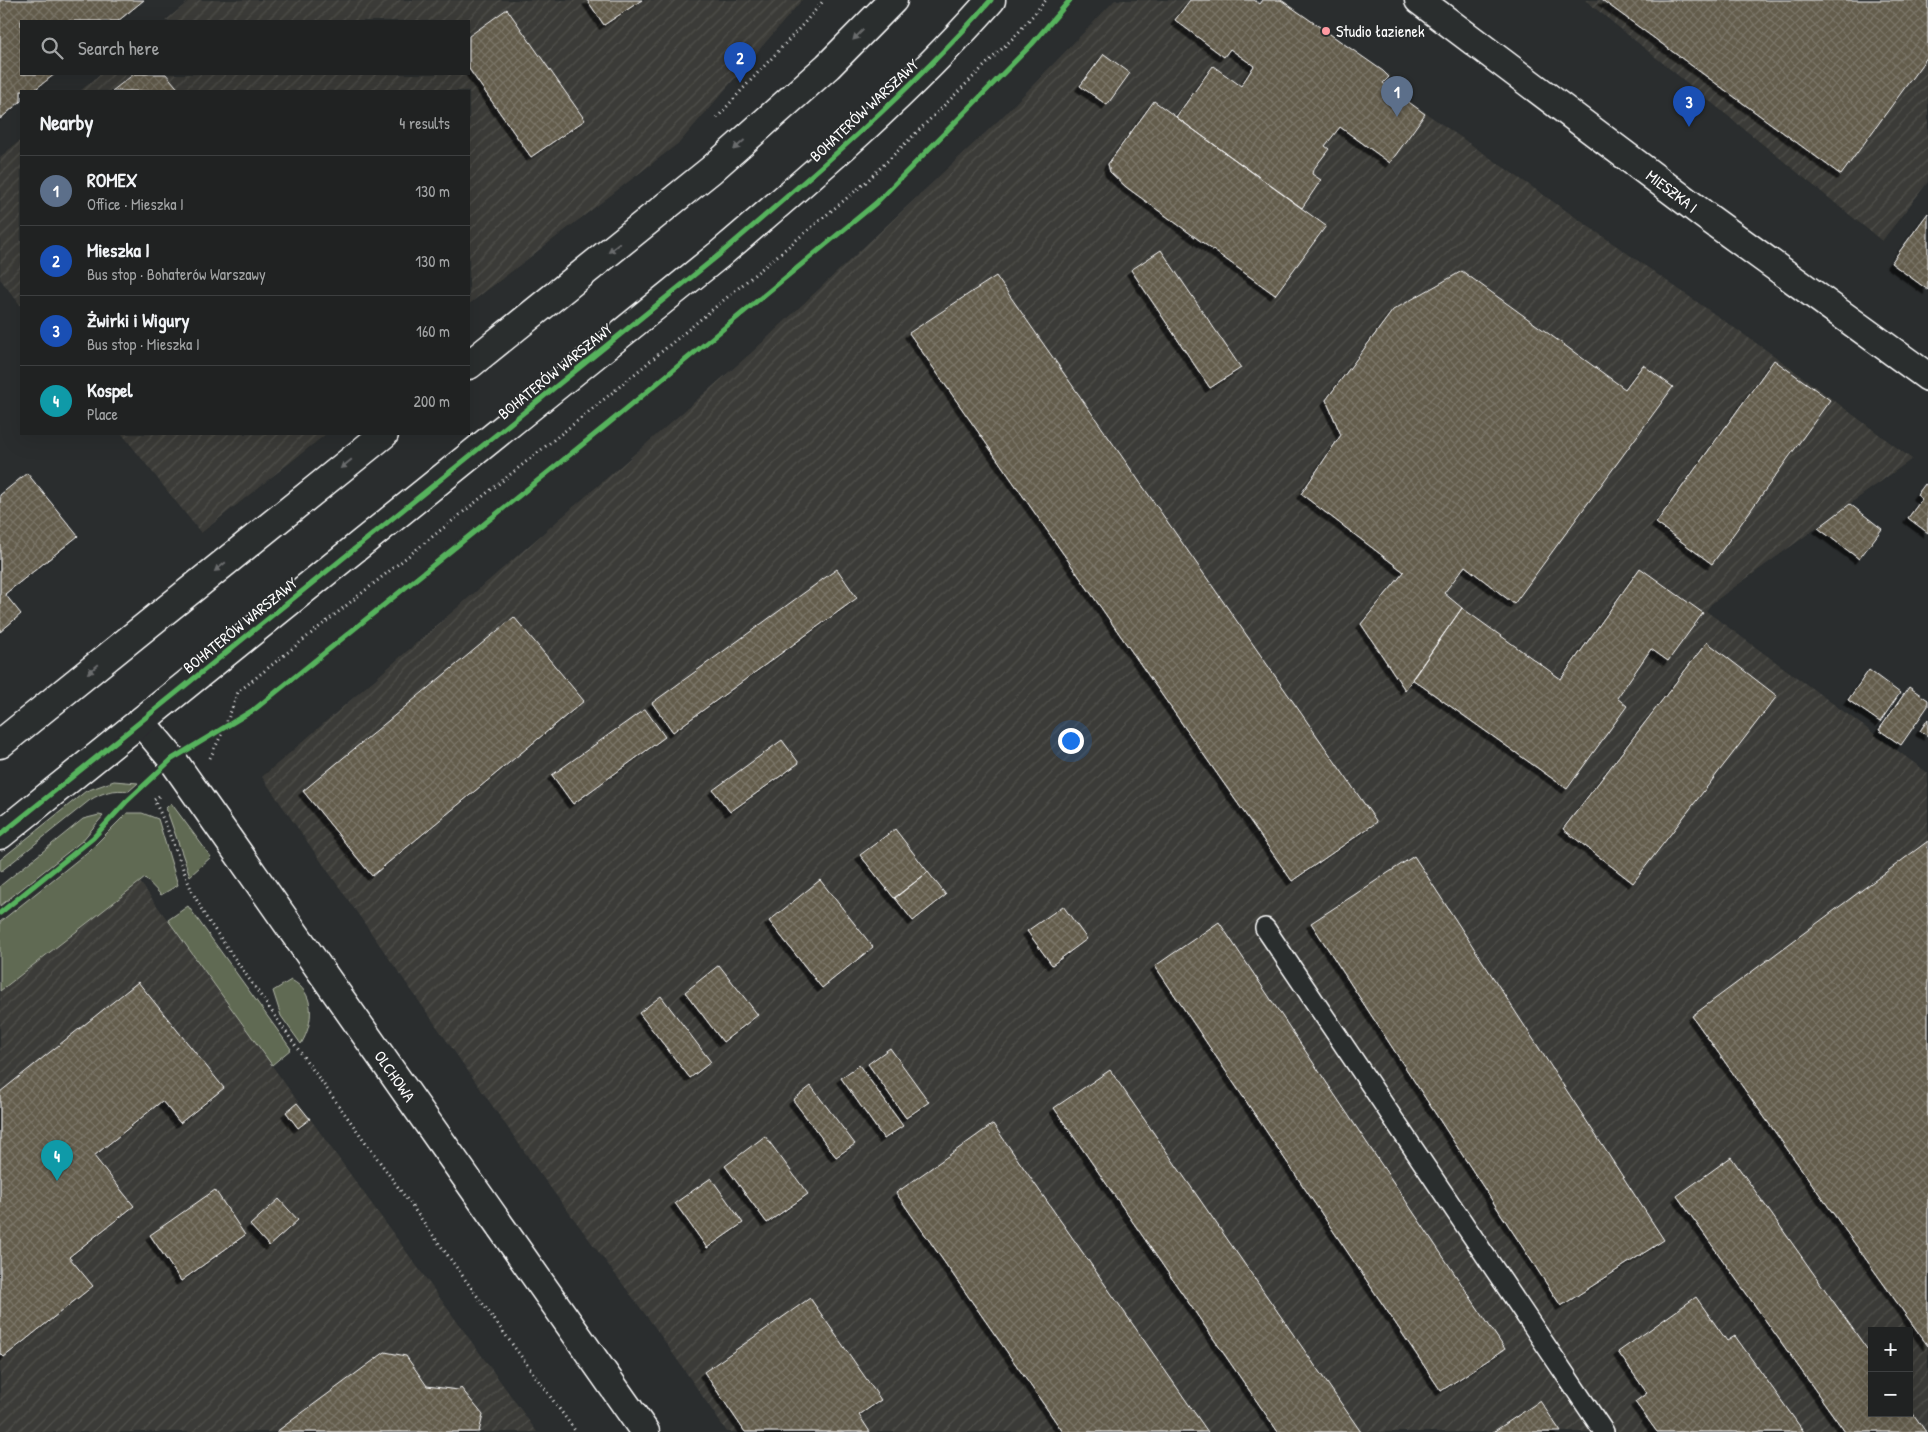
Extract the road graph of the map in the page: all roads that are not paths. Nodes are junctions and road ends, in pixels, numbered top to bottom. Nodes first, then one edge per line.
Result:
1 (893, 0) edge
2 (992, 0) edge
3 (1419, 0) edge
4 (470, 365) edge
5 (1928, 377) edge
6 (383, 435) edge
7 (141, 722) junction
8 (0, 744) edge
9 (0, 835) edge
10 (1265, 928) dead end
11 (645, 1432) edge
12 (1604, 1432) edge

1 -> 4 street
2 - 7 street, BOHATERÓW WARSZAWY
3 - 5 street, MIESZKA I
6 -> 8 street
7 - 9 street, BOHATERÓW WARSZAWY
7 - 11 street, OLCHOWA
10 - 12 lane

